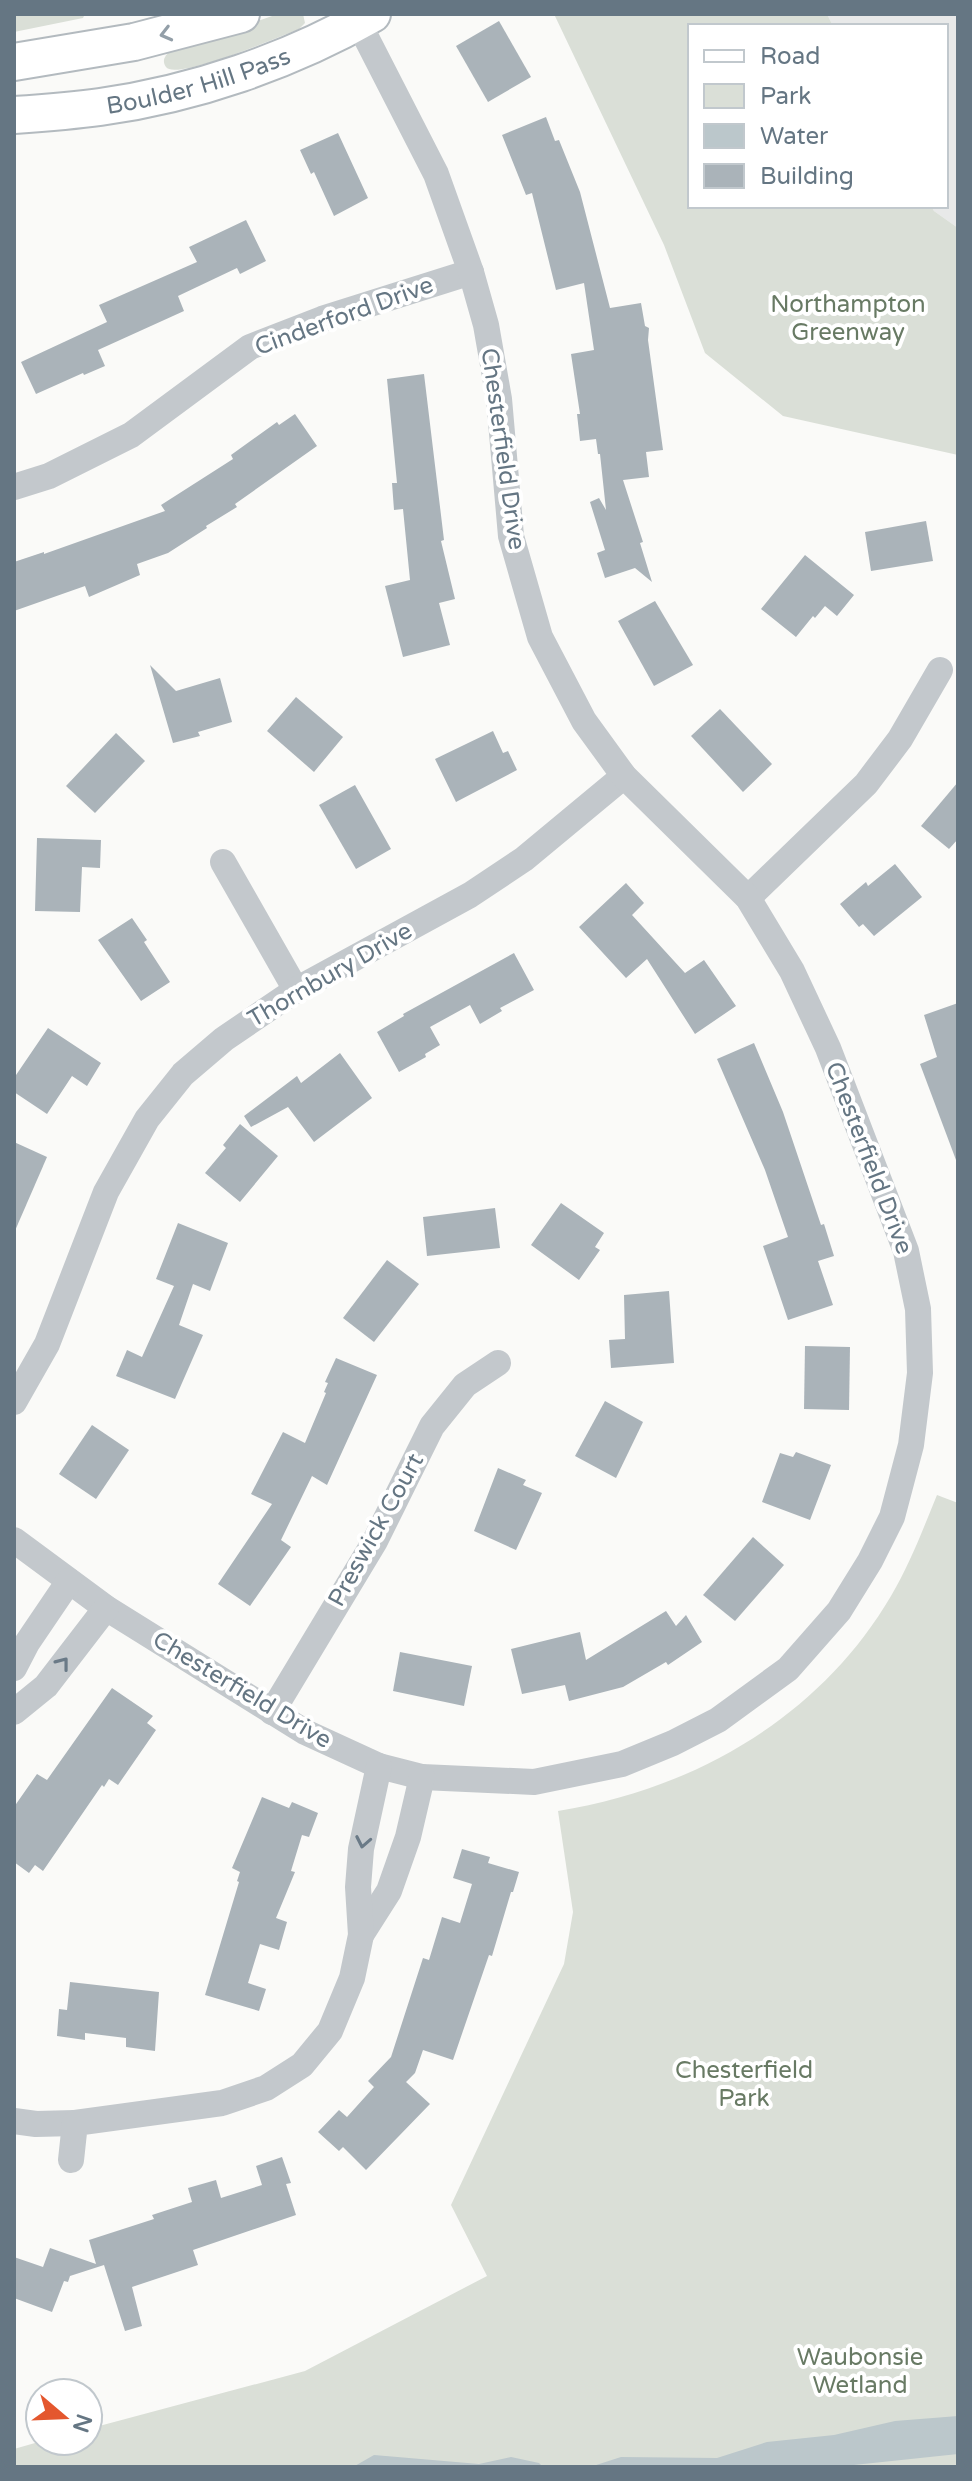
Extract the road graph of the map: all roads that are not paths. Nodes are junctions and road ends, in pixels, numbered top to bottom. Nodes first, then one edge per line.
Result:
1 (241, 14) edge
2 (361, 17) edge
3 (14, 62) edge
4 (14, 115) edge
5 (471, 272) junction
6 (14, 487) edge
7 (940, 670) dead end
8 (624, 776) junction
9 (223, 862) dead end
10 (748, 898) junction
11 (296, 990) junction
12 (498, 1363) dead end
13 (14, 1402) edge
14 (14, 1540) edge
15 (69, 1581) junction
16 (106, 1608) junction
17 (14, 1668) edge
18 (14, 1712) edge
19 (272, 1712) junction
20 (379, 1766) junction
21 (422, 1777) junction
22 (361, 1935) junction
23 (14, 2121) edge
24 (75, 2123) junction
25 (71, 2160) dead end

1 -> 3 street, Boulder Hill Pass
2 - 4 street, Boulder Hill Pass
2 - 5 street, Chesterfield Drive
5 - 6 street, Cinderford Drive
5 - 8 street, Chesterfield Drive
7 - 10 street
8 - 10 street, Chesterfield Drive
8 - 11 street, Thornbury Drive
9 - 11 street
10 - 21 street, Chesterfield Drive
11 - 13 street, Thornbury Drive
12 - 19 street, Preswick Court
14 - 15 street, Chesterfield Drive
15 - 16 street, Chesterfield Drive
15 - 17 street
18 -> 16 street
16 - 19 street, Chesterfield Drive
19 - 20 street, Chesterfield Drive
20 - 21 street, Chesterfield Drive
20 -> 22 street
21 - 22 street
22 - 24 street
23 - 24 street
24 - 25 street

